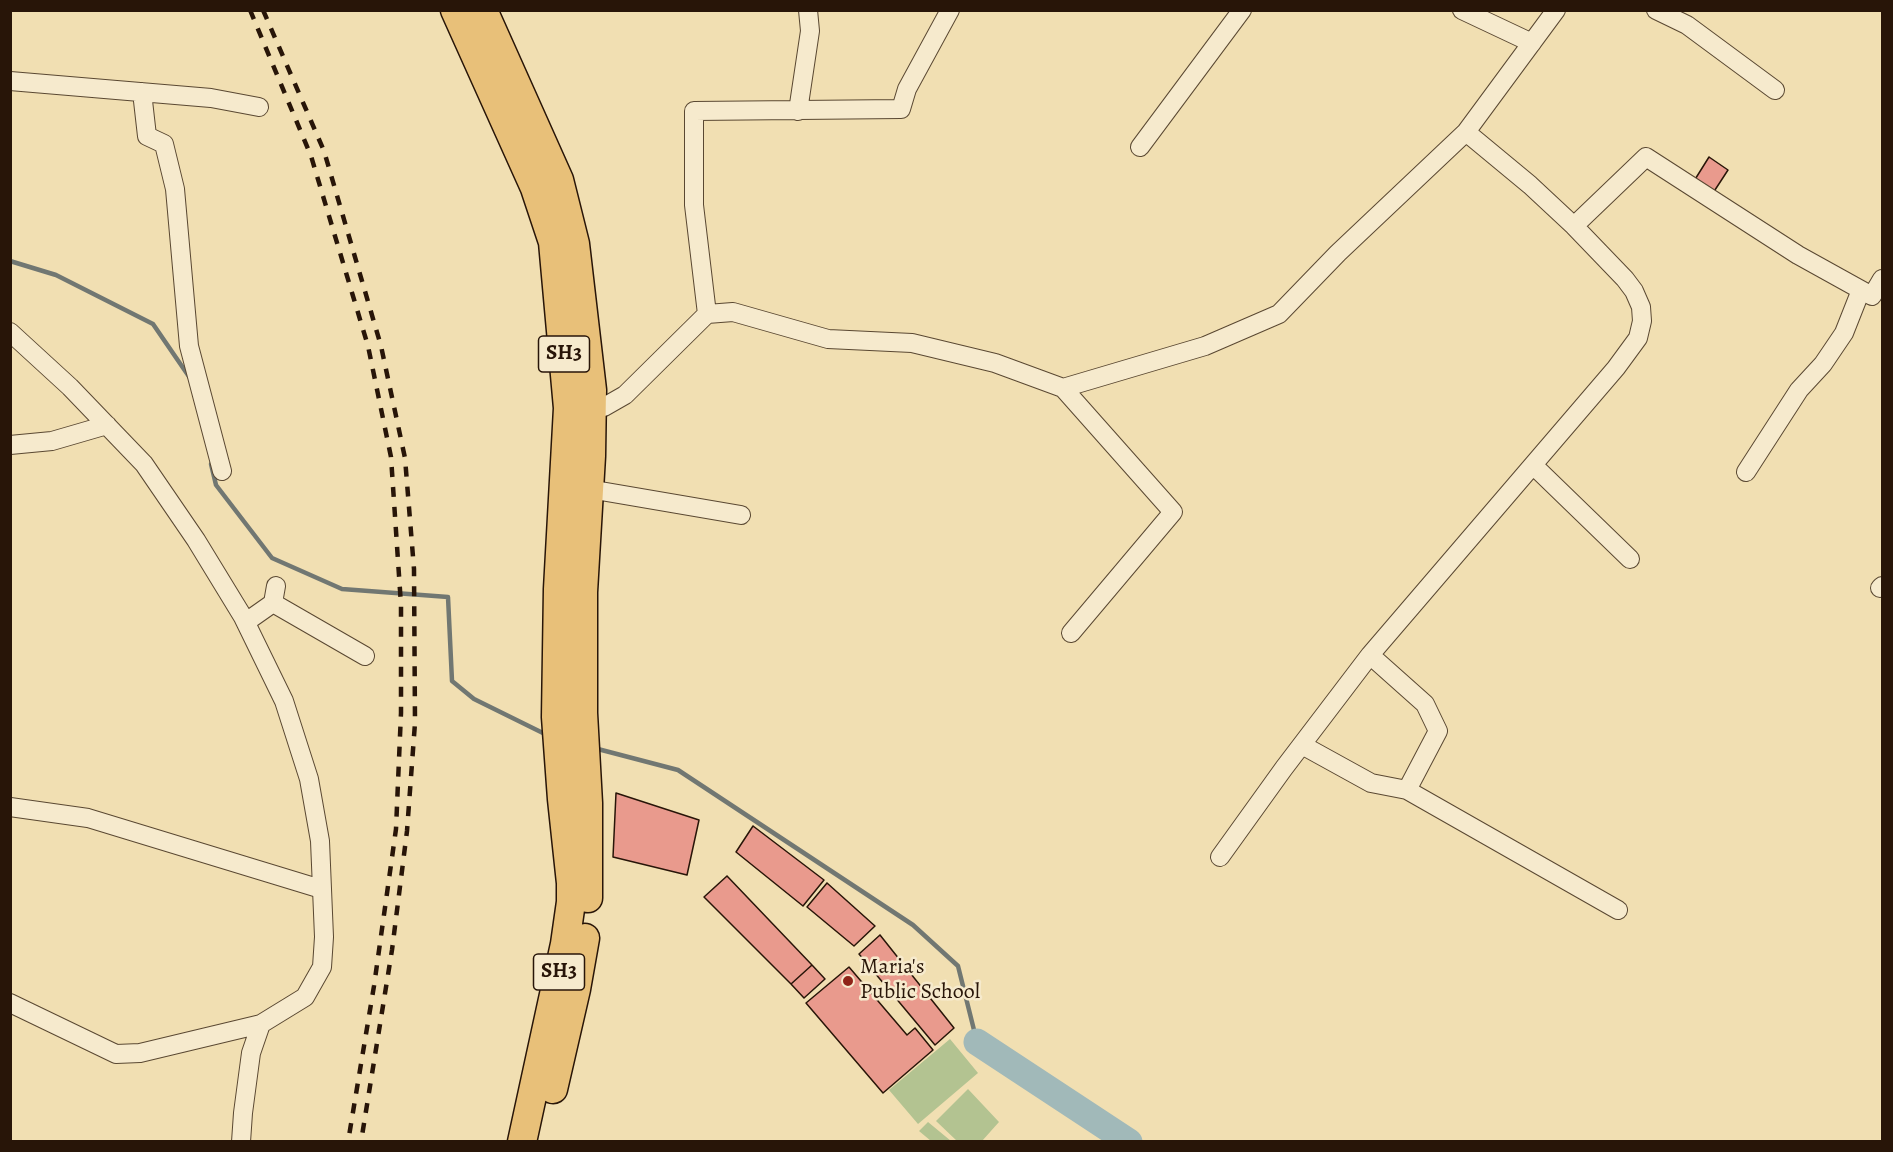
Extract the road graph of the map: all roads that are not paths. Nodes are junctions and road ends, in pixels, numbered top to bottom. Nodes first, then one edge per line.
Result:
1 (455, 10) edge
2 (483, 10) edge
3 (808, 10) edge
4 (950, 10) edge
5 (1242, 10) edge
6 (1462, 10) edge
7 (1556, 10) edge
8 (1656, 10) edge
9 (1532, 43) junction
10 (10, 81) edge
11 (1775, 90) dead end
12 (142, 92) junction
13 (259, 107) dead end
14 (798, 111) junction
15 (1466, 132) junction
16 (1140, 147) dead end
17 (1574, 226) junction
18 (1882, 279) edge
19 (1861, 290) junction
20 (707, 314) junction
21 (10, 332) edge
22 (1063, 388) junction
23 (580, 408) junction
24 (107, 425) junction
25 (10, 445) edge
26 (1533, 465) junction
27 (222, 471) dead end
28 (1746, 472) dead end
29 (589, 489) junction
30 (741, 515) dead end
31 (1630, 559) dead end
32 (246, 622) junction
33 (1071, 633) dead end
34 (1370, 655) junction
35 (365, 656) dead end
36 (570, 715) junction
37 (1302, 745) junction
38 (1407, 790) junction
39 (575, 801) junction
40 (10, 807) edge
41 (1220, 857) dead end
42 (321, 889) junction
43 (1618, 910) dead end
44 (10, 1004) edge
45 (261, 1024) junction
46 (241, 1142) edge
47 (522, 1142) edge
48 (542, 1142) edge

1 - 23 main road, SH3
2 - 23 main road, SH3
3 - 14 street
4 - 14 street
5 - 16 street
6 - 9 street
7 - 9 street
8 - 11 street
9 - 15 street
10 - 12 street
12 - 13 street
12 - 27 street
14 - 20 street
15 - 17 street
15 - 22 street
17 - 19 street
17 - 26 street
18 - 19 street
19 - 28 street
20 - 22 street
20 - 23 street
21 - 24 street
22 - 33 street
23 - 29 main road, SH3
23 - 36 main road, SH3
24 - 25 street
24 - 32 street
26 - 31 street
26 - 34 street
29 - 30 street
29 - 36 main road, SH3
32 - 35 street
32 - 42 street
34 - 37 street
34 - 38 street
36 - 39 main road, SH3
37 - 38 street
37 - 41 street
38 - 43 street
39 - 47 main road, SH3
39 - 48 main road, SH3
40 - 42 street
42 - 45 street
44 - 45 street
45 - 46 street

